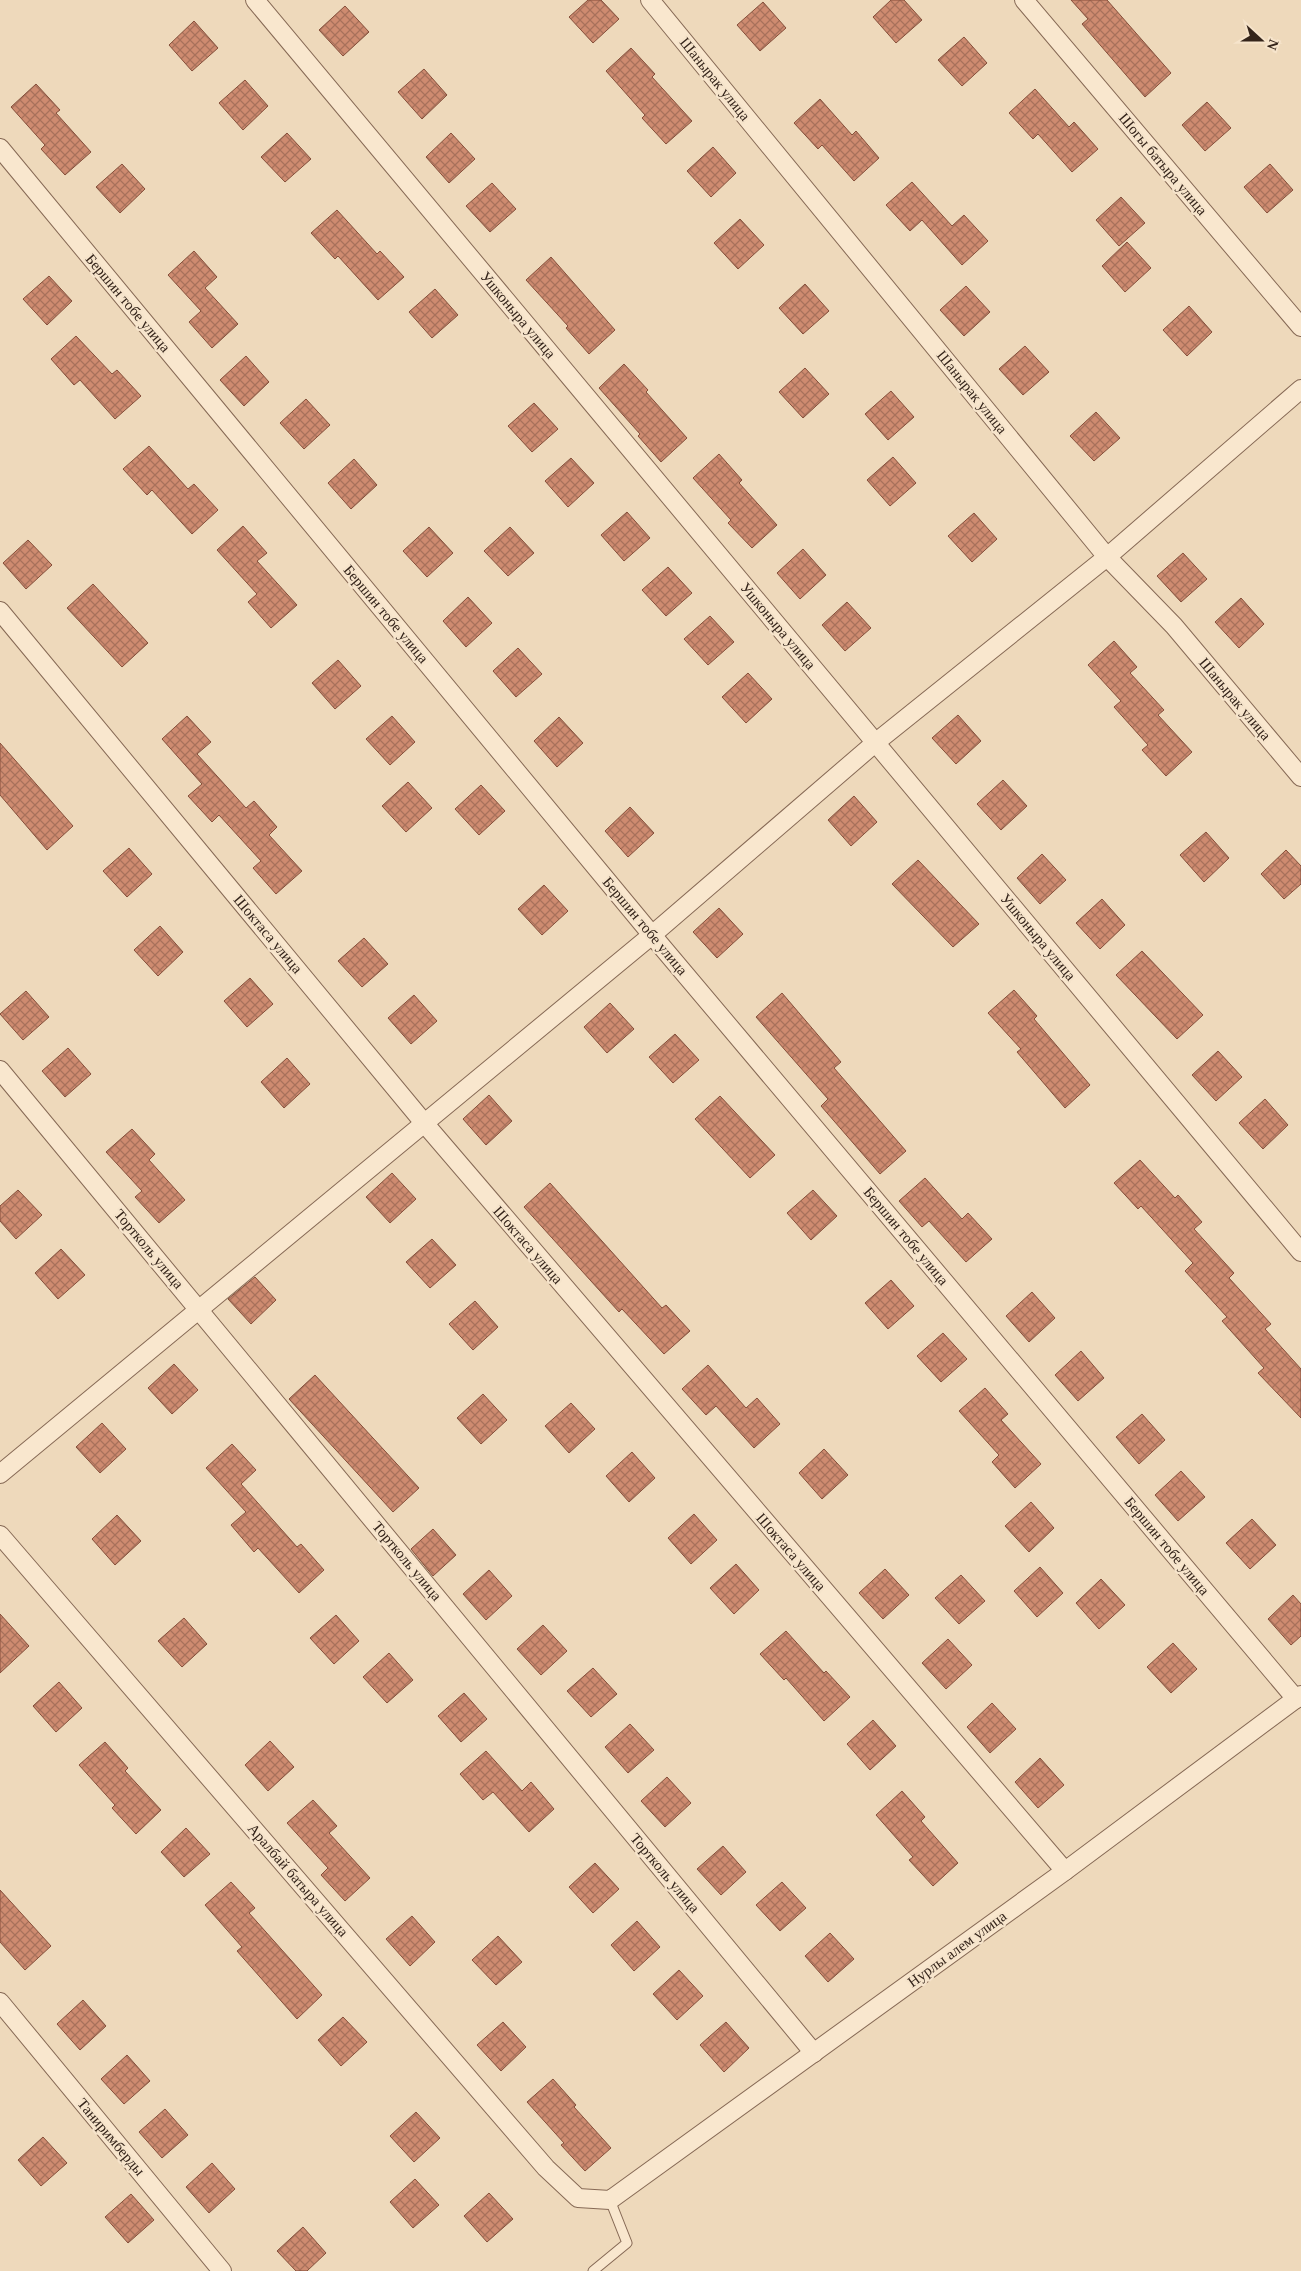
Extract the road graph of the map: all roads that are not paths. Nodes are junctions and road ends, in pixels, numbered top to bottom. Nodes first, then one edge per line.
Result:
1 (255, 0) edge
2 (650, 0) edge
3 (1024, 0) edge
4 (0, 148) edge
5 (1301, 327) edge
6 (1301, 389) edge
7 (1108, 557) junction
8 (0, 611) edge
9 (876, 742) junction
10 (1301, 777) edge
11 (652, 935) junction
12 (0, 1070) edge
13 (425, 1124) junction
14 (1301, 1252) edge
15 (199, 1310) junction
16 (0, 1474) edge
17 (0, 1535) edge
18 (1299, 1697) edge
19 (1065, 1871) junction
20 (0, 2002) edge
21 (814, 2053) junction
22 (610, 2200) junction
23 (222, 2271) edge
24 (593, 2271) edge

1 - 9 street, Ушконыра улица
2 - 7 street, Шанырак улица
3 - 5 street, Шогы батыра улица
4 - 11 street, Бершин тобе улица
6 - 7 street
7 - 9 street
7 - 10 street, Шанырак улица
8 - 13 street, Шоктаса улица
9 - 11 street
9 - 14 street, Ушконыра улица
11 - 13 street
11 - 18 street, Бершин тобе улица
12 - 15 street, Тортколь улица
13 - 15 street
13 - 19 street, Шоктаса улица
15 - 16 street
15 - 21 street, Тортколь улица
17 - 22 street, Аралбай батыра улица
18 - 19 street, Нурлы алем улица
19 - 21 street, Нурлы алем улица
20 - 23 street, Таниримберды
21 - 22 street, Нурлы алем улица
22 - 24 lane

